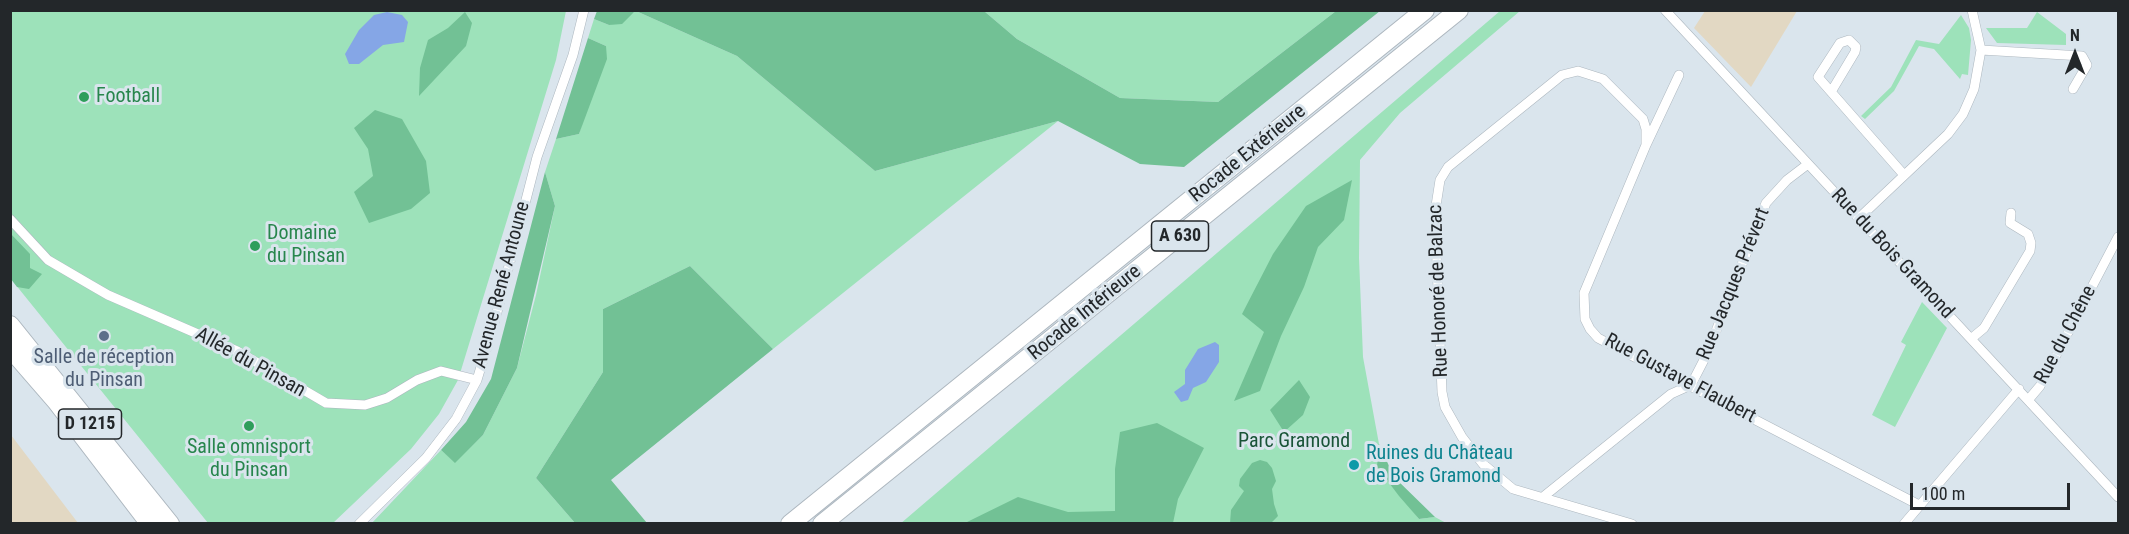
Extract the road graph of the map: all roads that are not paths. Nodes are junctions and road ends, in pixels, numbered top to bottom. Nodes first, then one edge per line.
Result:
1 (584, 10) edge
2 (1425, 10) edge
3 (1459, 10) edge
4 (1665, 10) edge
5 (1972, 10) edge
6 (1981, 50) junction
7 (1679, 75) dead end
8 (2073, 89) dead end
9 (1830, 92) junction
10 (1646, 145) junction
11 (1808, 164) junction
12 (1904, 175) junction
13 (2011, 213) dead end
14 (1859, 218) junction
15 (10, 219) edge
16 (2118, 237) edge
17 (10, 325) edge
18 (1972, 338) junction
19 (10, 348) edge
20 (477, 380) junction
21 (1691, 385) junction
22 (2019, 389) junction
23 (2029, 399) junction
24 (1543, 497) junction
25 (2118, 497) edge
26 (1919, 505) junction
27 (150, 524) edge
28 (170, 524) edge
29 (358, 524) edge
30 (790, 524) edge
31 (822, 524) edge
32 (1632, 524) edge
33 (1904, 524) edge

1 - 20 street, Avenue René Antoune
2 - 30 highway, Rocade Extérieure / A 630
3 - 31 highway, Rocade Intérieure / A 630
4 - 11 street, Rue du Bois Gramond
5 - 6 street
6 - 8 street
6 - 12 street
7 - 10 street, Rue Gustave Flaubert
9 - 9 street
9 - 12 street
10 - 21 street, Rue Gustave Flaubert
10 - 24 street, Rue Honoré de Balzac
11 - 14 street, Rue du Bois Gramond
11 - 21 street, Rue Jacques Prévert
12 - 14 street
13 - 18 street
14 - 18 street, Rue du Bois Gramond
15 - 20 street, Allée du Pinsan
16 - 23 street, Rue du Chêne
17 - 28 highway, D 1215
18 - 22 street, Rue du Bois Gramond
19 - 27 highway, D 1215
20 - 29 street, Avenue René Antoune
21 - 24 street
21 - 26 street, Rue Gustave Flaubert
22 - 23 street, Rue du Bois Gramond
22 - 26 street
23 - 25 street, Rue du Bois Gramond
24 - 32 street, Rue Honoré de Balzac
26 - 33 street

